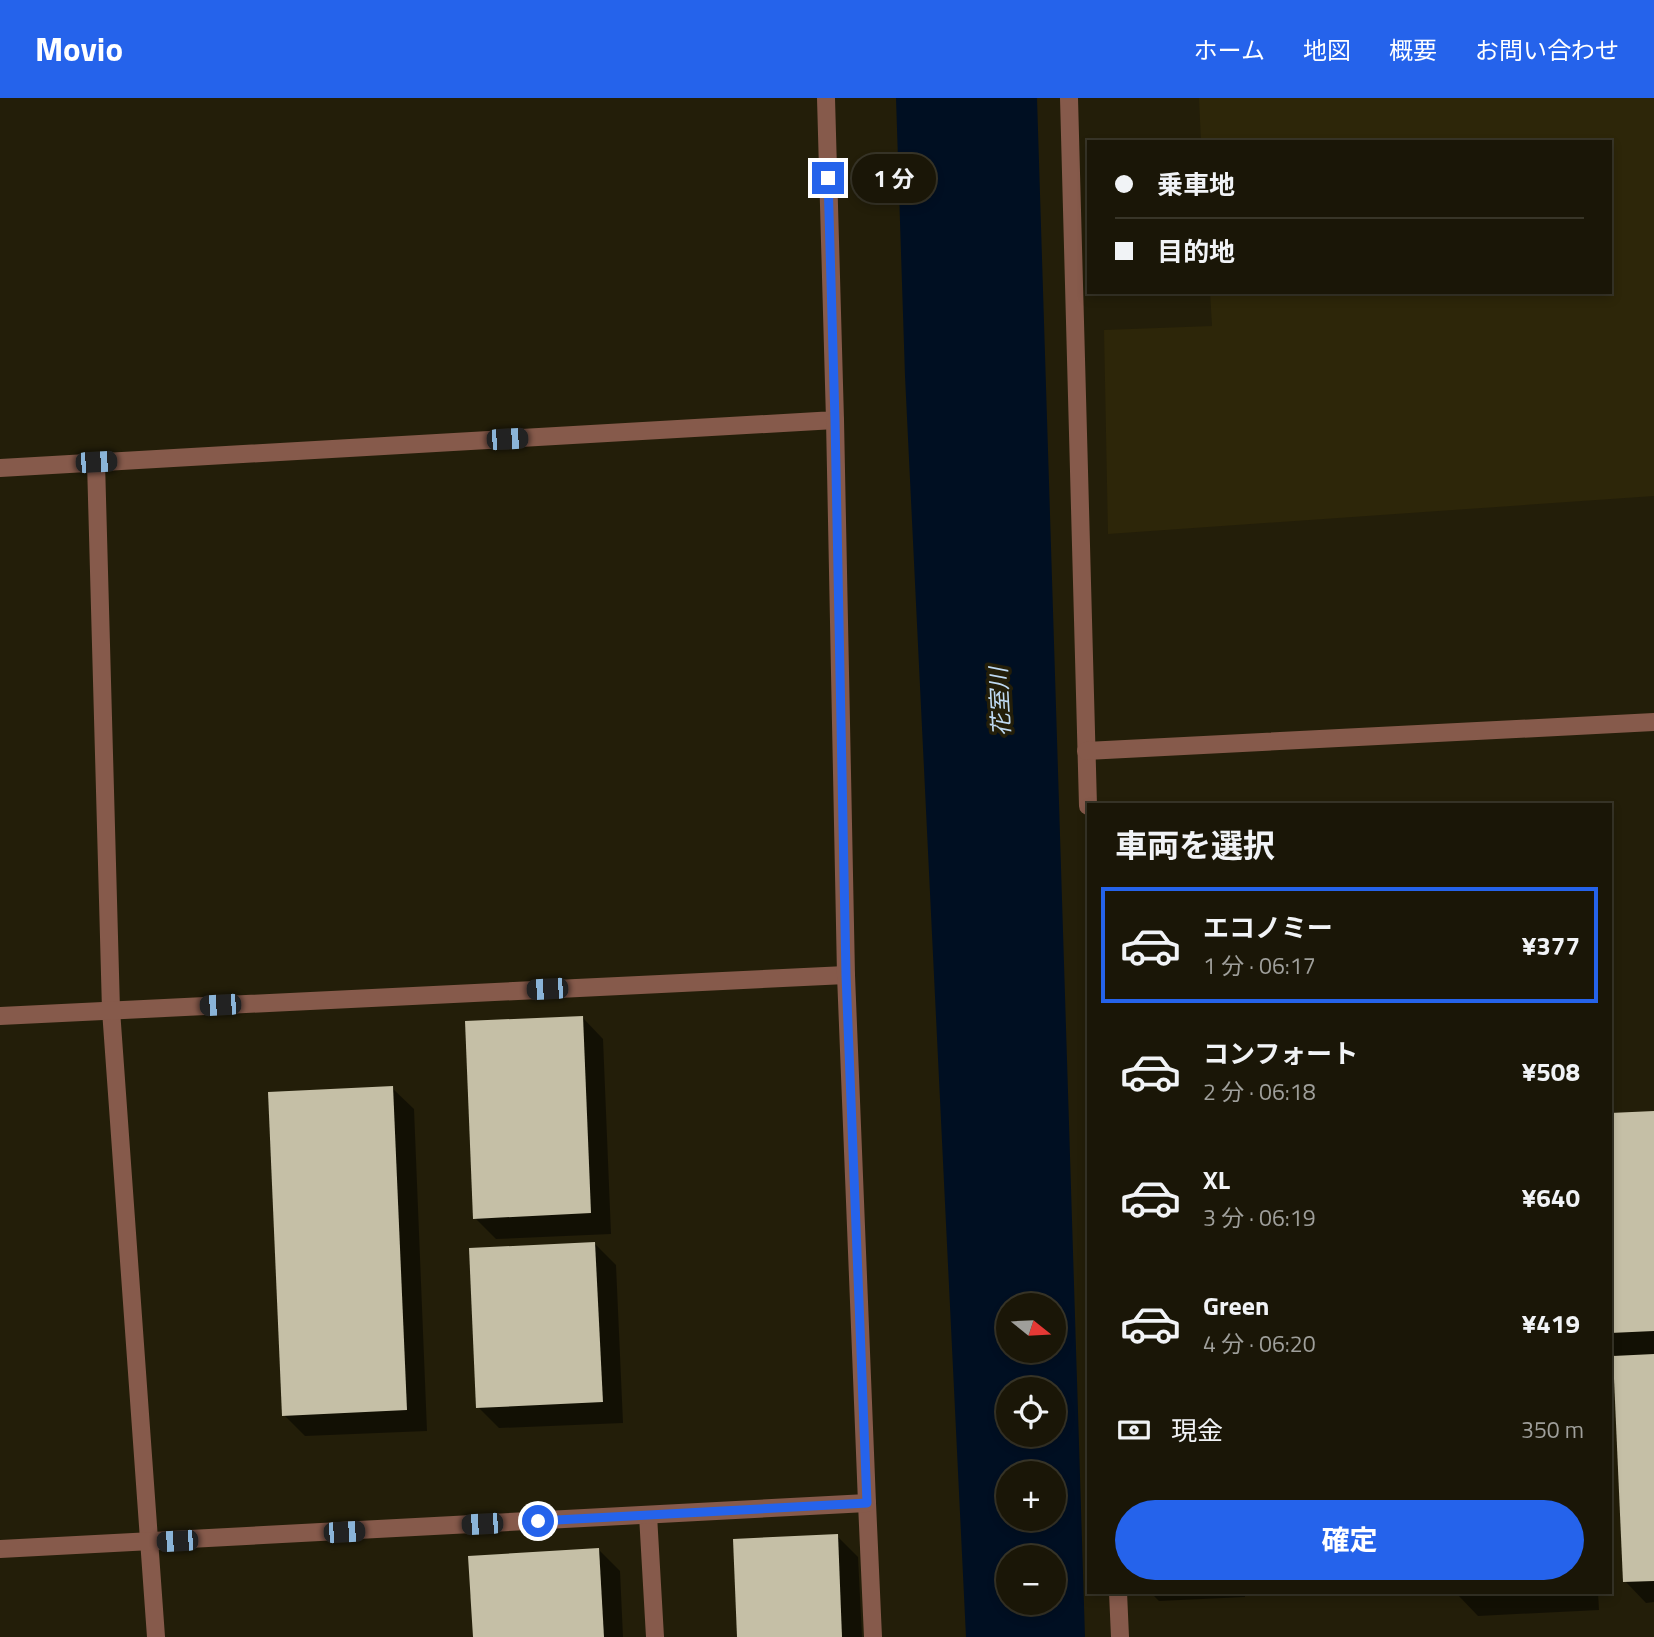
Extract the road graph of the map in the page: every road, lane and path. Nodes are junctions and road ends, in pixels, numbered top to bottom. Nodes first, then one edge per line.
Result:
1 (825, 98) edge
2 (1069, 98) edge
3 (835, 420) junction
4 (96, 462) junction
5 (0, 468) edge
6 (1654, 722) edge
7 (1086, 751) junction
8 (1088, 803) edge
9 (846, 975) junction
10 (111, 1010) junction
11 (0, 1016) edge
12 (867, 1503) junction
13 (648, 1515) junction
14 (150, 1542) junction
15 (0, 1549) edge
16 (1118, 1594) edge
17 (156, 1637) edge
18 (655, 1637) edge
19 (873, 1637) edge
20 (1120, 1637) edge

1 - 3 street
2 - 7 street
3 - 4 street
3 - 9 street
4 - 5 street
4 - 10 street
6 - 7 street
7 - 8 street
9 - 10 street
9 - 12 street
10 - 11 street
10 - 14 street
12 - 13 street
12 - 19 street
13 - 14 street
13 - 18 street
14 - 15 street
14 - 17 street
16 - 20 street

